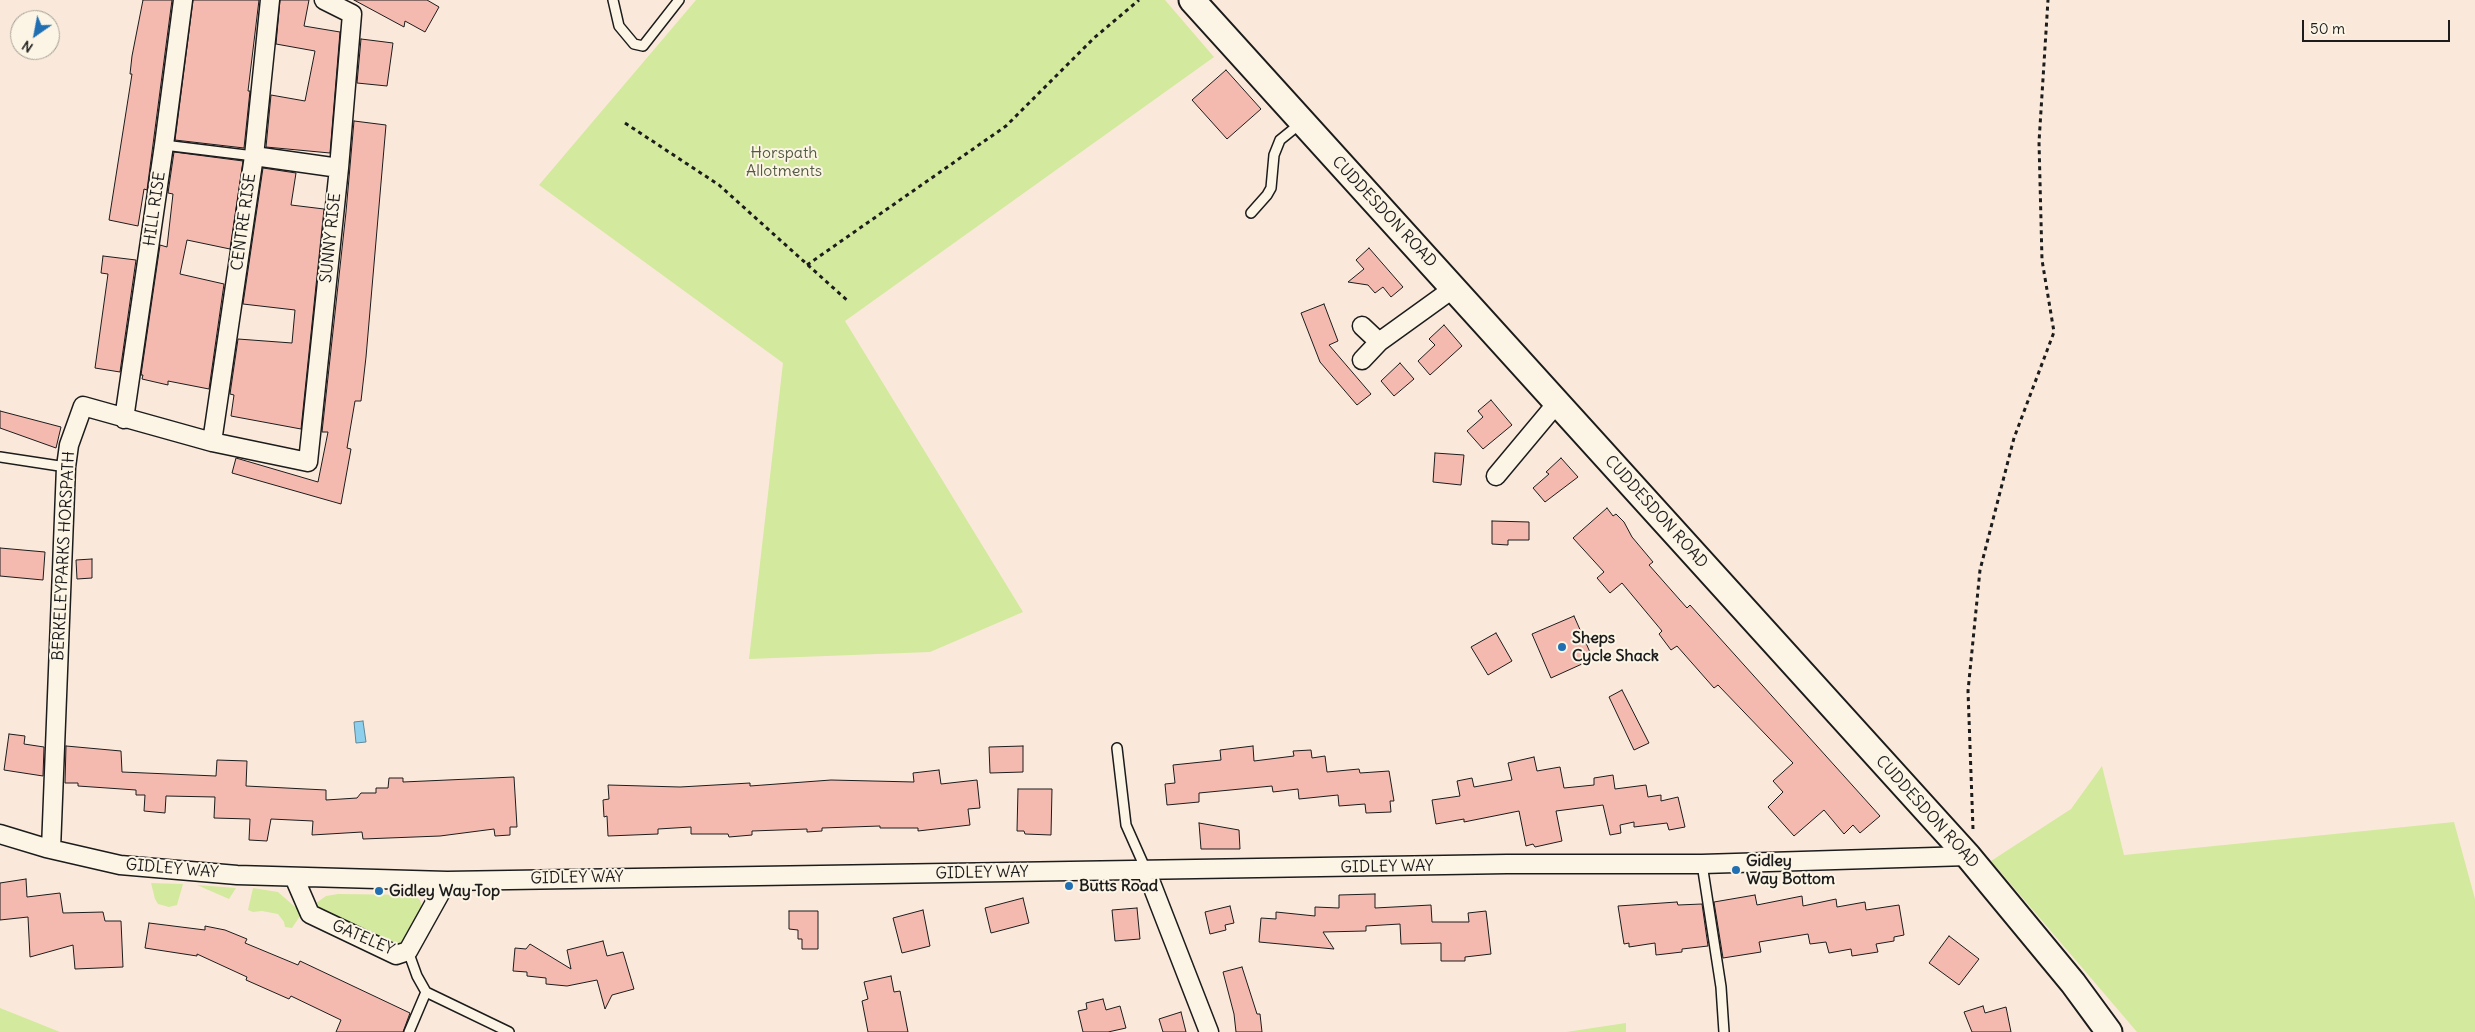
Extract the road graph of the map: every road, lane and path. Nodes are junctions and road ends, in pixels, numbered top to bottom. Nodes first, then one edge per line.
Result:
1 (183, 0) edge
2 (270, 0) edge
3 (324, 0) edge
4 (613, 0) edge
5 (679, 0) edge
6 (1139, 0) edge
7 (1192, 0) edge
8 (2048, 0) edge
9 (1301, 122) junction
10 (624, 123) dead end
11 (164, 145) junction
12 (254, 156) junction
13 (339, 168) junction
14 (1251, 213) dead end
15 (807, 265) junction
16 (1454, 288) junction
17 (849, 302) dead end
18 (1362, 326) dead end
19 (1379, 342) junction
20 (1362, 360) dead end
21 (1557, 403) junction
22 (124, 418) junction
23 (212, 442) junction
24 (0, 457) edge
25 (308, 462) joint
26 (66, 467) junction
27 (1496, 476) dead end
28 (1116, 748) dead end
29 (0, 834) edge
30 (51, 849) junction
31 (1968, 856) junction
32 (1702, 864) junction
33 (1146, 870) junction
34 (294, 877) junction
35 (446, 881) junction
36 (408, 951) junction
37 (426, 992) junction
38 (409, 1032) edge
39 (509, 1032) edge
40 (1209, 1032) edge
41 (1724, 1032) edge
42 (2110, 1032) edge

1 - 11 street, HILL RISE
2 - 12 street, CENTRE RISE
3 - 13 street, SUNNY RISE
4 - 5 lane
6 - 15 path
7 - 9 street, CUDDESDON ROAD
8 - 31 path
9 - 14 lane
9 - 16 street, CUDDESDON ROAD
10 - 15 path
11 - 12 lane
11 - 22 street, HILL RISE
12 - 13 street
12 - 23 street, CENTRE RISE
13 - 25 street, SUNNY RISE
15 - 17 path
16 - 19 street
16 - 21 street, CUDDESDON ROAD
18 - 19 street
19 - 20 street
21 - 27 street
21 - 31 street, CUDDESDON ROAD
22 - 23 street, BERKELEYPARKS HORSPATH
22 - 26 street, BERKELEYPARKS HORSPATH
23 - 25 street, BERKELEYPARKS HORSPATH
24 - 26 lane
26 - 30 street, BERKELEYPARKS HORSPATH
28 - 33 lane
29 - 30 street, GIDLEY WAY
30 - 34 street, GIDLEY WAY
31 - 32 street, GIDLEY WAY
31 - 42 street, CUDDESDON ROAD
32 - 33 street, GIDLEY WAY
32 - 41 lane
33 - 35 street, GIDLEY WAY
33 - 40 street
34 - 35 street, GIDLEY WAY
34 - 36 street, GATELEY
35 - 36 street, GATELEY
36 - 37 lane
37 - 38 lane
37 - 39 lane

